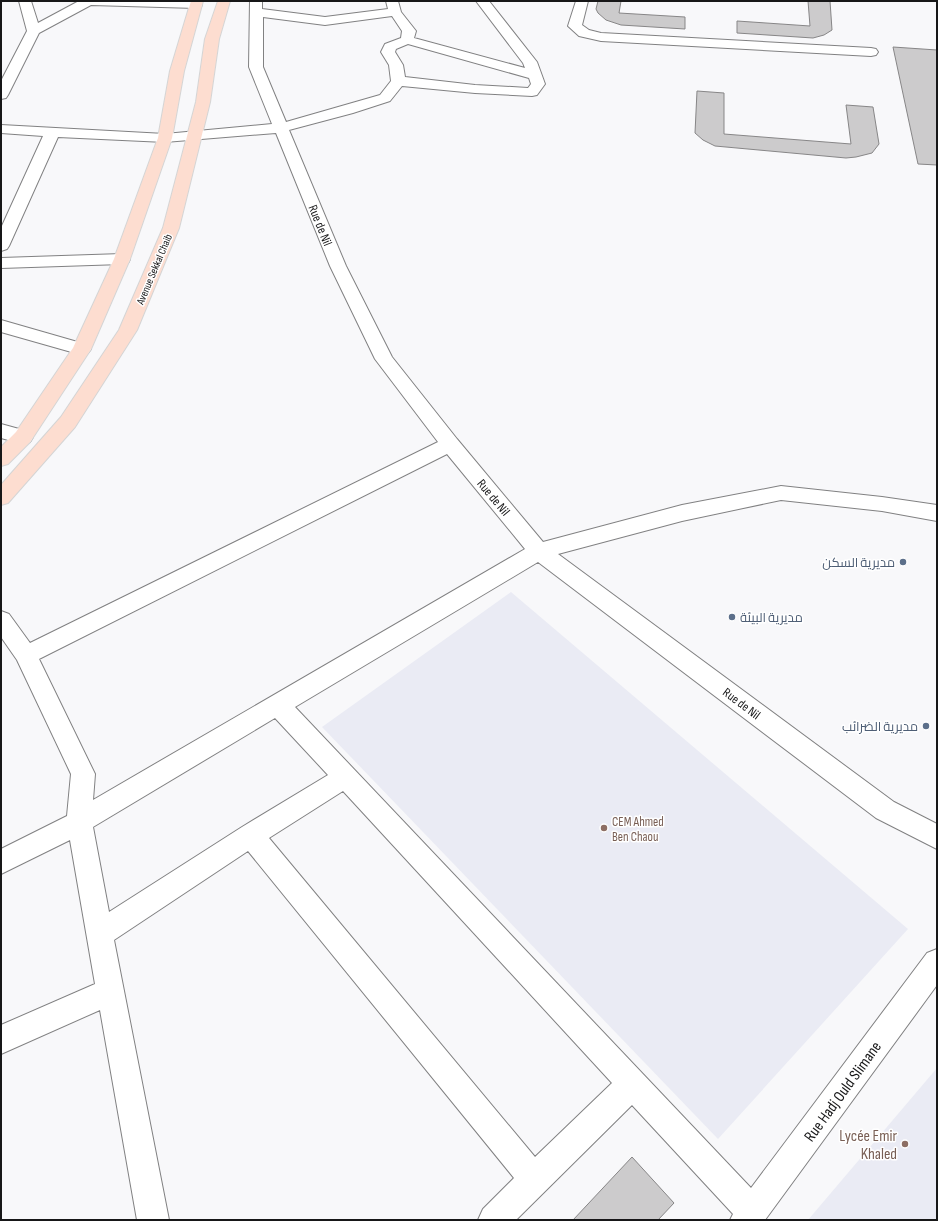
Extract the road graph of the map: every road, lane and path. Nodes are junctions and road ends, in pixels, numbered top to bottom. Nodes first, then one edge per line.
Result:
1 (25, 1) edge
2 (88, 1) edge
3 (224, 1) edge
4 (482, 1) edge
5 (582, 1) edge
6 (196, 2) edge
7 (256, 6) edge
8 (394, 6) edge
9 (34, 31) junction
10 (407, 40) junction
11 (871, 52) dead end
12 (535, 75) junction
13 (398, 81) junction
14 (1, 95) edge
15 (281, 128) junction
16 (1, 129) edge
17 (53, 131) junction
18 (195, 136) junction
19 (165, 138) junction
20 (1, 246) edge
21 (122, 259) junction
22 (1, 263) edge
23 (1, 326) edge
24 (82, 349) junction
25 (1, 431) edge
26 (23, 437) junction
27 (450, 444) junction
28 (1, 459) edge
29 (1, 498) edge
30 (937, 514) edge
31 (539, 551) junction
32 (1, 620) edge
33 (26, 655) junction
34 (278, 705) junction
35 (345, 777) junction
36 (80, 822) junction
37 (251, 835) junction
38 (937, 837) edge
39 (1, 862) edge
40 (101, 932) junction
41 (937, 962) edge
42 (111, 991) junction
43 (1, 1040) edge
44 (632, 1084) junction
45 (534, 1179) junction
46 (749, 1216) edge
47 (153, 1220) edge
48 (494, 1220) edge

1 - 9 street
2 - 6 street
2 - 9 street
3 - 18 main road, Avenue Sekkal Chaib
4 - 12 street
5 - 11 street
6 - 19 main road
7 - 8 street
7 - 15 street, Rue de Nil
8 - 10 street
9 - 14 street
10 - 12 street
10 - 13 street
12 - 13 street
13 - 15 street
15 - 18 street
15 - 27 street, Rue de Nil
16 - 17 street
17 - 19 street
17 - 20 street
18 - 19 street
18 - 29 main road, Avenue Sekkal Chaib
19 - 21 main road
21 - 22 street
21 - 24 main road
23 - 24 street
24 - 26 main road
25 - 26 street
26 - 28 main road
27 - 31 street, Rue de Nil
27 - 33 street
30 - 31 street
31 - 34 street
31 - 38 street, Rue de Nil
32 - 33 street
33 - 36 street
34 - 35 street
34 - 36 street
35 - 37 street
35 - 44 street
36 - 39 street
36 - 40 street
37 - 40 street
37 - 45 street
40 - 42 street
41 - 46 street, Rue Hadj Ould Slimane
42 - 43 street
42 - 47 street
44 - 45 street
44 - 46 street
45 - 48 street

